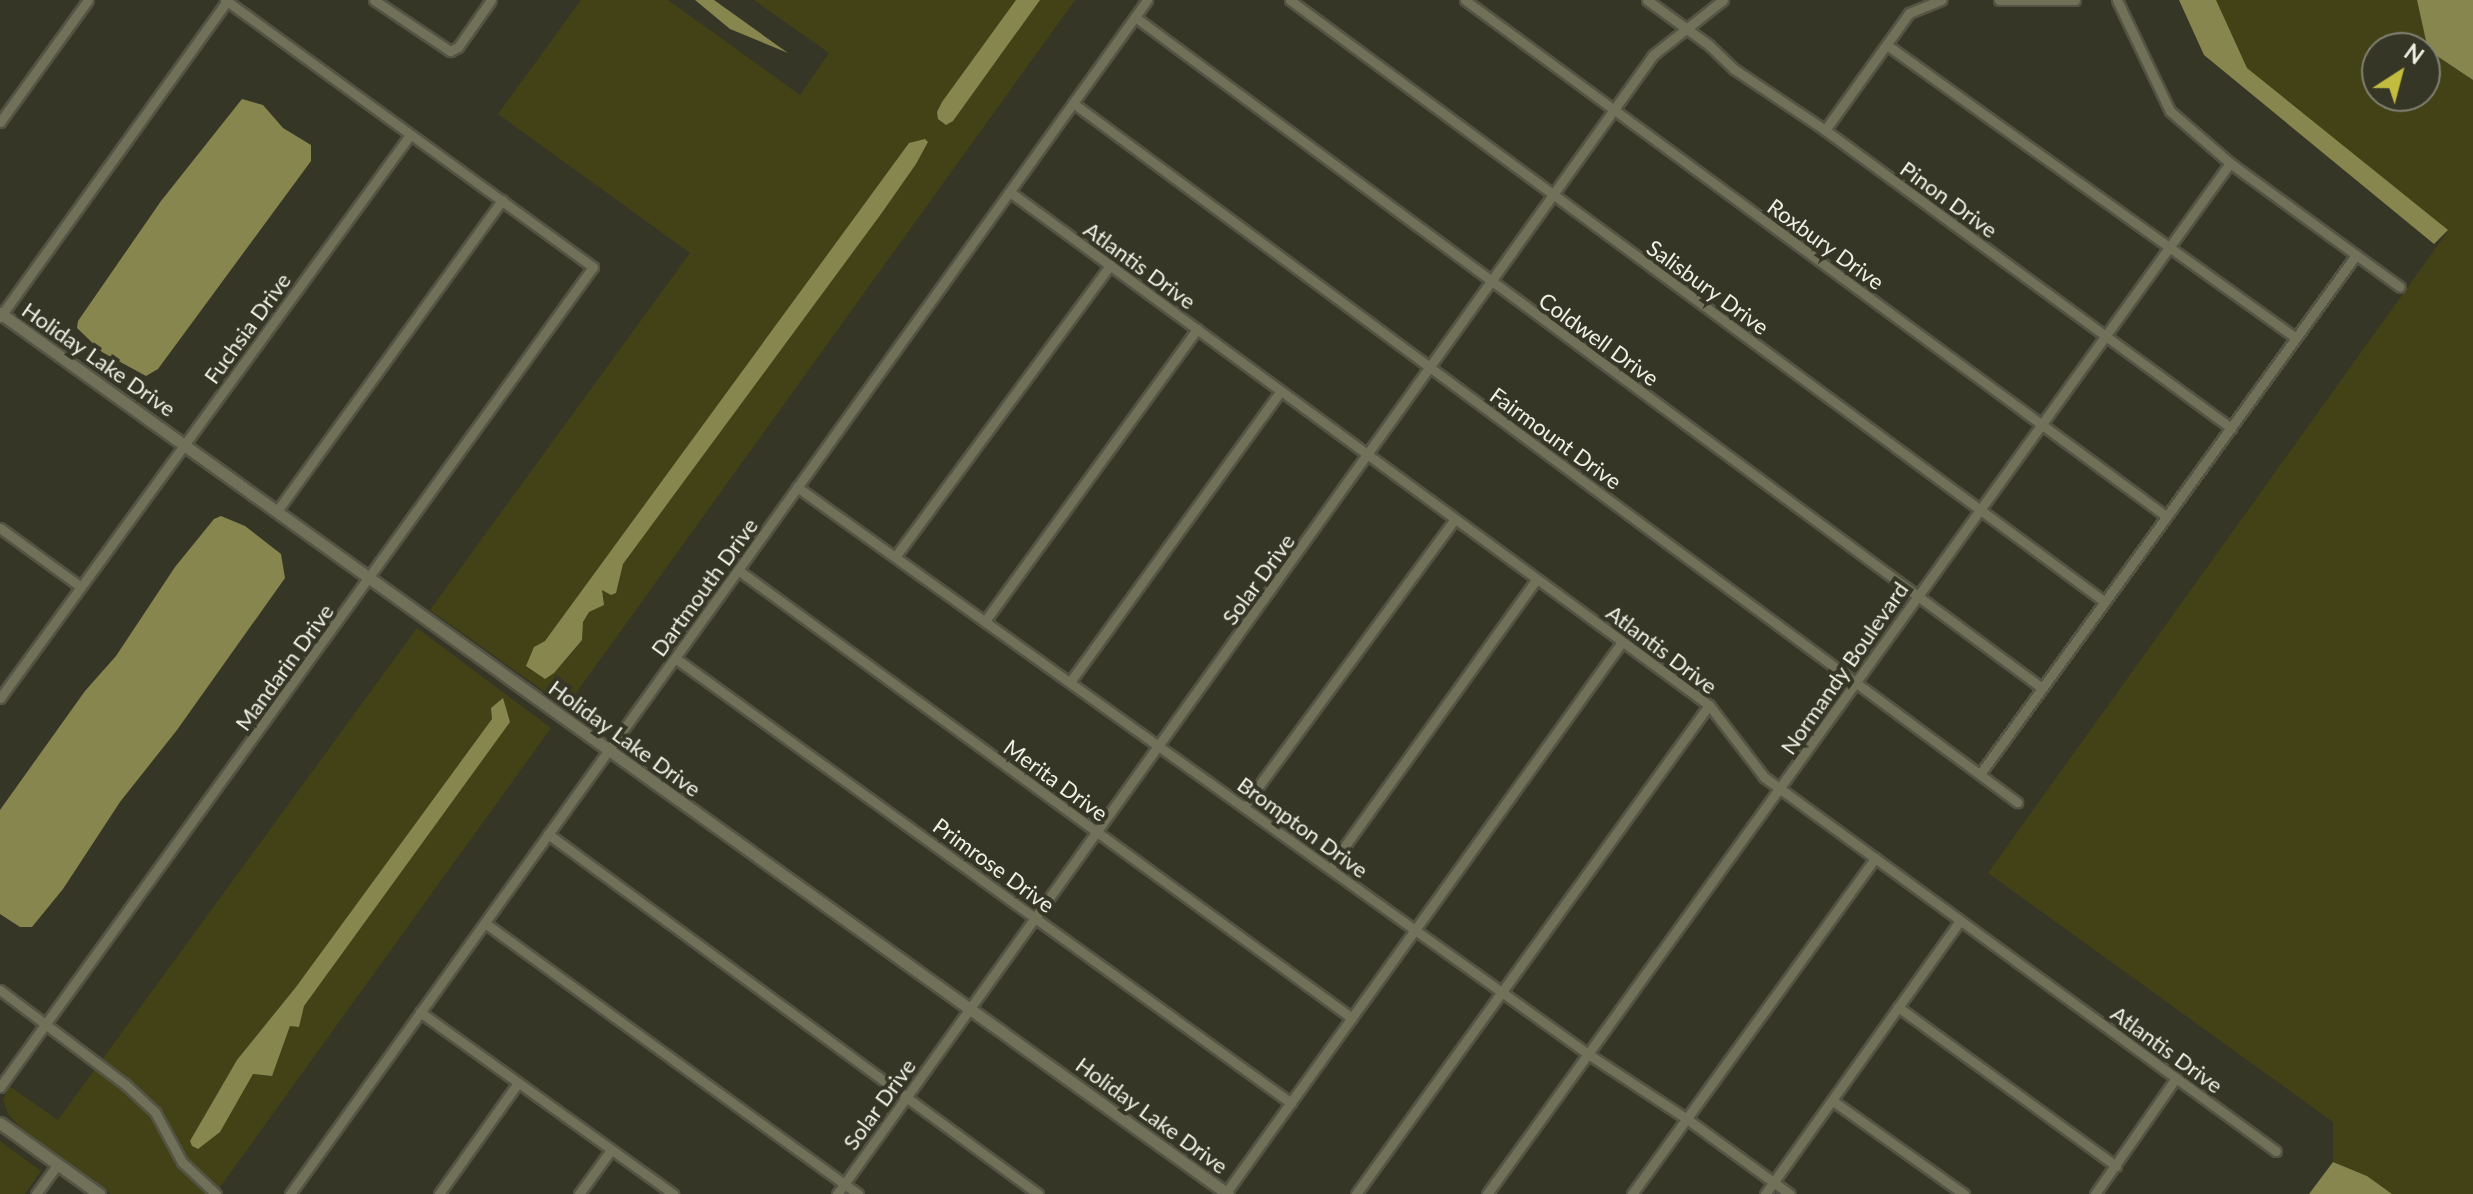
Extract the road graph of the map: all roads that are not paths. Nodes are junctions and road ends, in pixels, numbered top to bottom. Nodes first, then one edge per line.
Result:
1 (88, 0) edge
2 (374, 0) edge
3 (491, 0) edge
4 (1147, 0) edge
5 (1290, 0) edge
6 (1465, 0) edge
7 (1647, 0) edge
8 (1723, 0) edge
9 (1941, 0) edge
10 (1999, 0) edge
11 (2075, 0) edge
12 (2117, 0) edge
13 (226, 1) edge
14 (1135, 17) junction
15 (1687, 29) junction
16 (1887, 45) junction
17 (1073, 103) junction
18 (1614, 110) junction
19 (0, 122) edge
20 (1825, 130) junction
21 (410, 135) junction
22 (2230, 163) junction
23 (1010, 192) junction
24 (1553, 196) junction
25 (502, 200) junction
26 (2171, 245) junction
27 (2356, 255) junction
28 (1110, 265) junction
29 (1491, 282) junction
30 (2400, 287) dead end
31 (1, 315) edge
32 (1197, 329) junction
33 (2104, 335) junction
34 (2296, 338) junction
35 (1429, 368) junction
36 (1281, 391) junction
37 (2041, 424) junction
38 (2231, 428) junction
39 (184, 443) junction
40 (1369, 455) junction
41 (797, 487) junction
42 (1978, 509) junction
43 (277, 511) junction
44 (2166, 516) junction
45 (1455, 519) junction
46 (0, 528) edge
47 (895, 557) junction
48 (738, 570) junction
49 (370, 579) junction
50 (1537, 579) junction
51 (81, 587) junction
52 (1916, 596) junction
53 (2105, 602) junction
54 (985, 621) junction
55 (1622, 642) junction
56 (675, 658) junction
57 (1855, 681) junction
58 (1070, 682) junction
59 (2042, 688) junction
60 (0, 698) edge
61 (1709, 705) junction
62 (1160, 747) junction
63 (608, 751) junction
64 (1980, 774) junction
65 (1781, 789) junction
66 (2017, 802) dead end
67 (1244, 806) junction
68 (1098, 833) junction
69 (548, 834) junction
70 (1875, 858) junction
71 (1329, 868) junction
72 (1037, 918) junction
73 (1960, 921) junction
74 (485, 923) junction
75 (1416, 930) junction
76 (0, 990) edge
77 (1502, 992) junction
78 (1898, 1007) junction
79 (970, 1009) junction
80 (420, 1012) junction
81 (1352, 1018) junction
82 (48, 1024) junction
83 (1588, 1054) junction
84 (2176, 1078) junction
85 (518, 1083) junction
86 (0, 1087) edge
87 (905, 1099) junction
88 (1833, 1101) junction
89 (1291, 1103) junction
90 (1687, 1119) junction
91 (0, 1123) edge
92 (611, 1150) junction
93 (2276, 1151) dead end
94 (58, 1164) junction
95 (2116, 1166) junction
96 (1774, 1182) junction
97 (844, 1184) junction
98 (36, 1194) edge
99 (99, 1194) edge
100 (216, 1194) edge
101 (290, 1194) edge
102 (439, 1194) edge
103 (579, 1194) edge
104 (673, 1194) edge
105 (837, 1194) edge
106 (858, 1194) edge
107 (1038, 1194) edge
108 (1226, 1194) edge
109 (1356, 1194) edge
110 (1487, 1194) edge
111 (1632, 1194) edge
112 (1765, 1194) edge
113 (1790, 1194) edge
114 (1964, 1194) edge
115 (2095, 1194) edge

1 - 19 street
2 - 3 street
4 - 14 street, Dartmouth Drive
5 - 24 street, Salisbury Drive
6 - 18 street, Roxbury Drive
7 - 15 street, Pinon Drive
8 - 15 street, Solar Drive
9 - 16 street
10 - 11 street
12 - 22 street
13 - 21 street
13 - 31 street
14 - 17 street, Dartmouth Drive
14 - 29 street, Coldwell Drive
15 - 18 street, Solar Drive
15 - 20 street, Pinon Drive
16 - 20 street
16 - 26 street
17 - 23 street, Dartmouth Drive
17 - 35 street, Fairmount Drive
18 - 24 street, Solar Drive
18 - 37 street, Roxbury Drive
20 - 33 street, Pinon Drive
21 - 25 street
21 - 39 street, Fuchsia Drive
22 - 26 street, Normandy Boulevard
22 - 27 street
23 - 28 street, Atlantis Drive
23 - 41 street, Dartmouth Drive
24 - 29 street, Solar Drive
24 - 42 street, Salisbury Drive
25 - 43 street
25 - 49 street, Mandarin Drive
26 - 33 street, Normandy Boulevard
26 - 34 street
27 - 30 street
27 - 34 street
28 - 32 street, Atlantis Drive
28 - 47 street
29 - 35 street, Solar Drive
29 - 52 street, Coldwell Drive
31 - 39 street, Holiday Lake Drive
32 - 36 street, Atlantis Drive
32 - 54 street
33 - 37 street, Normandy Boulevard
33 - 38 street, Pinon Drive
34 - 38 street
35 - 40 street, Solar Drive
35 - 57 street, Fairmount Drive
36 - 40 street, Atlantis Drive
36 - 58 street
37 - 42 street, Normandy Boulevard
37 - 44 street, Roxbury Drive
38 - 44 street
39 - 43 street, Holiday Lake Drive
39 - 51 street, Fuchsia Drive
40 - 45 street, Atlantis Drive
40 - 62 street, Solar Drive
41 - 47 street, Brompton Drive
41 - 48 street, Dartmouth Drive
42 - 52 street, Normandy Boulevard
42 - 53 street, Salisbury Drive
43 - 49 street, Holiday Lake Drive
44 - 53 street
45 - 50 street, Atlantis Drive
45 - 67 street
46 - 51 street
47 - 54 street, Brompton Drive
48 - 56 street, Dartmouth Drive
48 - 68 street, Merita Drive
49 - 63 street, Holiday Lake Drive
49 - 82 street, Mandarin Drive
50 - 55 street, Atlantis Drive
50 - 71 street
51 - 60 street, Fuchsia Drive
52 - 57 street, Normandy Boulevard
52 - 59 street, Coldwell Drive
53 - 59 street
54 - 58 street, Brompton Drive
55 - 61 street, Atlantis Drive
55 - 75 street
56 - 63 street, Dartmouth Drive
56 - 72 street, Primrose Drive
57 - 64 street, Fairmount Drive
57 - 65 street, Normandy Boulevard
58 - 62 street, Brompton Drive
59 - 64 street
61 - 65 street, Atlantis Drive
61 - 77 street
62 - 67 street, Brompton Drive
62 - 68 street, Solar Drive
63 - 69 street, Dartmouth Drive
63 - 79 street, Holiday Lake Drive
64 - 66 street, Fairmount Drive
65 - 70 street, Atlantis Drive
65 - 83 street, Normandy Boulevard
67 - 71 street, Brompton Drive
68 - 72 street, Solar Drive
68 - 81 street, Merita Drive
69 - 74 street, Dartmouth Drive
69 - 87 street
70 - 73 street, Atlantis Drive
70 - 90 street
71 - 75 street, Brompton Drive
72 - 79 street, Solar Drive
72 - 89 street, Primrose Drive
73 - 78 street
73 - 84 street, Atlantis Drive
74 - 80 street, Dartmouth Drive
74 - 97 street
75 - 77 street, Brompton Drive
75 - 81 street
76 - 82 street
77 - 83 street, Brompton Drive
77 - 109 street
78 - 88 street
78 - 95 street
79 - 87 street, Solar Drive
79 - 108 street, Holiday Lake Drive
80 - 85 street
80 - 101 street, Dartmouth Drive
81 - 89 street
82 - 86 street, Mandarin Drive
82 - 100 street
83 - 90 street, Brompton Drive
83 - 110 street, Normandy Boulevard
84 - 93 street, Atlantis Drive
84 - 95 street
85 - 92 street
85 - 102 street
87 - 97 street, Solar Drive
87 - 107 street
88 - 96 street
88 - 114 street
89 - 108 street
90 - 96 street, Brompton Drive
90 - 111 street
91 - 94 street
92 - 103 street
92 - 104 street
94 - 98 street
94 - 99 street
95 - 115 street
96 - 112 street
96 - 113 street, Brompton Drive
97 - 105 street, Solar Drive
97 - 106 street

